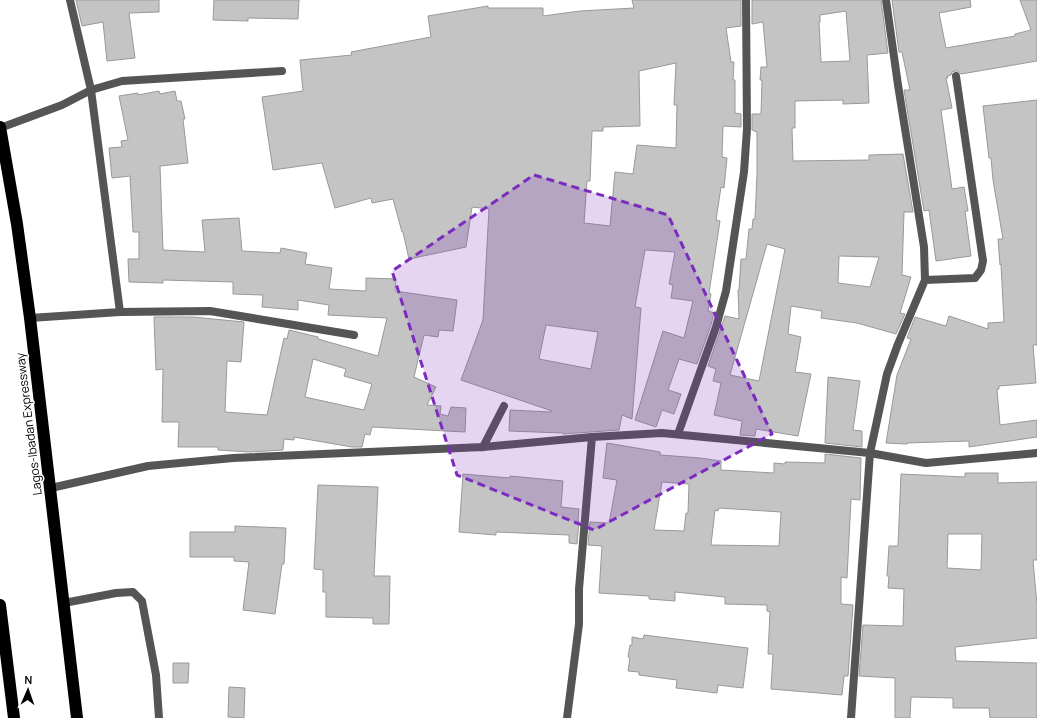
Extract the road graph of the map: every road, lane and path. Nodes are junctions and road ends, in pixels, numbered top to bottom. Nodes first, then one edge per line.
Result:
1 (70, 0) edge
2 (746, 0) edge
3 (886, 0) edge
4 (282, 70) dead end
5 (956, 76) dead end
6 (91, 90) junction
7 (0, 128) edge
8 (926, 280) junction
9 (120, 312) junction
10 (30, 318) junction
11 (354, 335) dead end
12 (504, 406) dead end
13 (678, 434) junction
14 (592, 438) junction
15 (484, 447) junction
16 (870, 453) junction
17 (1037, 453) edge
18 (50, 488) junction
19 (64, 603) junction
20 (0, 605) edge
21 (2, 636) edge
22 (14, 718) edge
23 (77, 718) edge
24 (159, 718) edge
25 (567, 718) edge
26 (851, 718) edge

1 - 6 street
2 - 13 street
3 - 8 street
4 - 6 street
5 - 8 street
6 - 7 street
6 - 9 street
7 - 10 highway, Lagos-Ibadan Expressway
8 - 16 street
9 - 10 street
9 - 11 street
10 - 18 highway, Lagos-Ibadan Expressway
12 - 15 street
13 - 14 street
13 - 16 street
14 - 15 street
14 - 25 street
15 - 18 street
16 - 17 street
16 - 26 street
18 - 19 highway, Lagos-Ibadan Expressway
19 - 23 highway, Lagos-Ibadan Expressway
19 - 24 street
20 - 21 highway
21 - 22 highway

